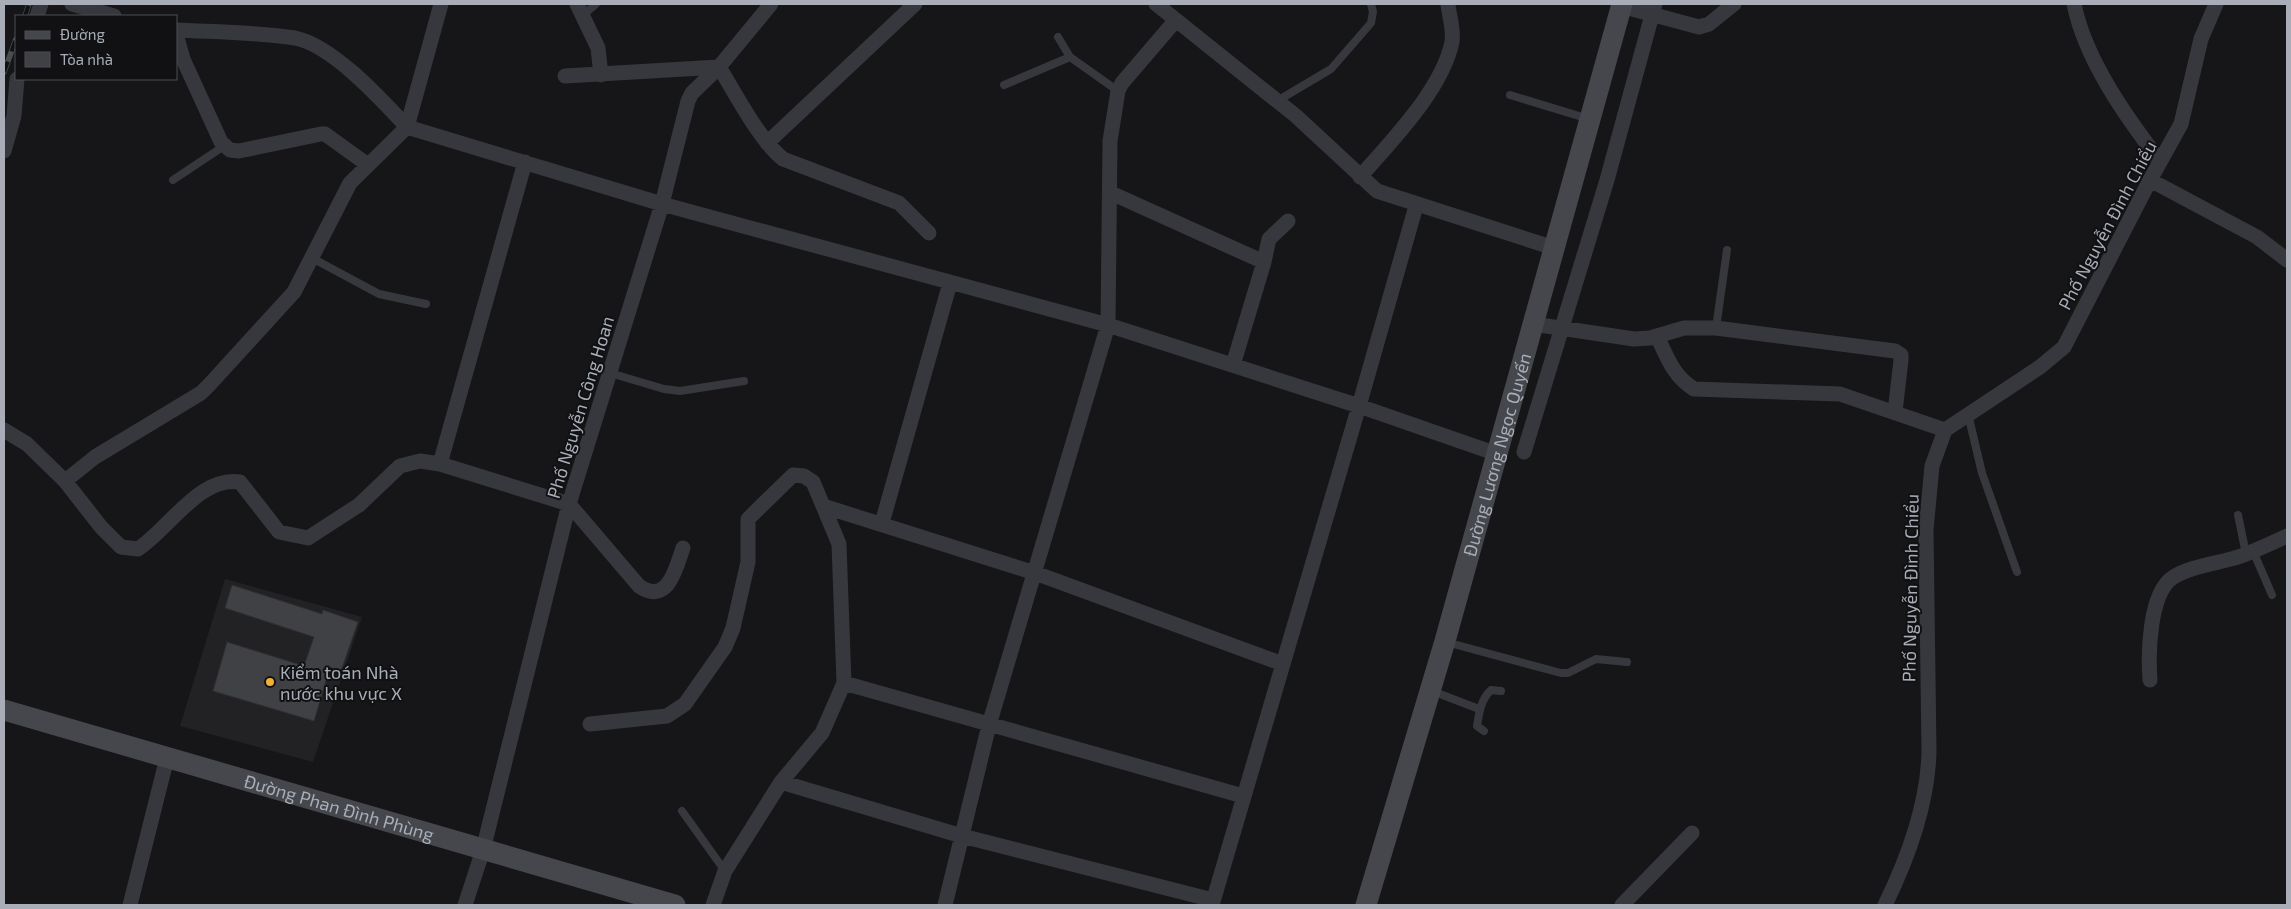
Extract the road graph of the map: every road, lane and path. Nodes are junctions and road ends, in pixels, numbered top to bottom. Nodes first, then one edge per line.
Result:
1 (72, 4) edge
2 (441, 4) edge
3 (596, 4) edge
4 (772, 4) edge
5 (915, 4) edge
6 (1156, 4) edge
7 (1371, 4) edge
8 (1448, 4) edge
9 (1734, 4) edge
10 (2074, 4) edge
11 (2216, 4) edge
12 (1621, 5) edge
13 (1653, 9) edge
14 (579, 10) edge
15 (110, 15) edge
16 (1176, 20) junction
17 (178, 30) edge
18 (1058, 37) dead end
19 (178, 41) edge
20 (1070, 57) junction
21 (720, 67) junction
22 (601, 75) junction
23 (565, 76) dead end
24 (17, 80) edge
25 (1004, 85) dead end
26 (1118, 91) junction
27 (1510, 95) dead end
28 (1277, 101) junction
29 (1590, 119) junction
30 (407, 128) junction
31 (767, 143) junction
32 (224, 146) junction
33 (4, 151) edge
34 (2160, 161) junction
35 (525, 162) junction
36 (368, 165) junction
37 (1360, 177) junction
38 (173, 180) dead end
39 (2150, 180) junction
40 (1111, 193) junction
41 (662, 204) junction
42 (1416, 206) junction
43 (1288, 221) dead end
44 (929, 233) dead end
45 (1554, 248) junction
46 (1727, 250) dead end
47 (312, 258) junction
48 (2287, 260) edge
49 (1264, 262) junction
50 (950, 283) junction
51 (426, 304) dead end
52 (1533, 324) junction
53 (1108, 325) junction
54 (1561, 328) junction
55 (1716, 328) junction
56 (1657, 336) junction
57 (1233, 365) junction
58 (610, 373) junction
59 (744, 381) dead end
60 (1359, 406) junction
61 (1895, 412) junction
62 (1968, 414) junction
63 (4, 430) edge
64 (1945, 430) junction
65 (1524, 452) dead end
66 (1497, 454) junction
67 (440, 464) junction
68 (65, 482) junction
69 (569, 504) junction
70 (823, 506) junction
71 (2238, 515) dead end
72 (882, 523) junction
73 (2287, 536) edge
74 (683, 548) dead end
75 (2250, 552) junction
76 (1035, 572) junction
77 (2017, 572) dead end
78 (2272, 595) dead end
79 (1444, 641) junction
80 (1627, 662) dead end
81 (1283, 664) junction
82 (2150, 680) dead end
83 (844, 683) junction
84 (1430, 690) junction
85 (1501, 691) dead end
86 (1479, 709) junction
87 (4, 710) edge
88 (590, 724) dead end
89 (989, 724) junction
90 (1484, 731) dead end
91 (167, 758) junction
92 (782, 782) junction
93 (1243, 796) junction
94 (682, 811) dead end
95 (1692, 834) dead end
96 (962, 836) junction
97 (483, 850) junction
98 (725, 871) junction
99 (1212, 902) edge
100 (130, 905) edge
101 (465, 905) edge
102 (675, 905) edge
103 (713, 905) edge
104 (945, 905) edge
105 (1366, 905) edge
106 (1622, 905) edge
107 (1885, 905) edge

1 - 15 street
2 - 30 street
3 - 14 lane
4 - 21 street, Phố Nguyễn Công Hoan
5 - 31 street
6 - 16 street
7 - 28 lane
8 - 37 street
9 - 13 street
10 - 34 street
11 - 34 street, Phố Nguyễn Đình Chiểu
12 - 13 street
12 - 29 main road, Đường Lương Ngọc Quyến
13 - 54 street
14 - 22 street
16 - 26 street
16 - 28 street
17 - 30 street
18 - 20 lane
19 - 32 street
20 - 25 lane
20 - 26 lane
21 - 22 street
21 - 31 street
21 - 41 street, Phố Nguyễn Công Hoan
22 - 23 street
24 - 33 street
26 - 40 street
27 - 29 lane
28 - 37 street
29 - 45 main road, Đường Lương Ngọc Quyến
30 - 35 street
30 - 36 street
31 - 44 street
32 - 36 street
32 - 38 lane
34 - 39 street, Phố Nguyễn Đình Chiểu
35 - 41 street
35 - 67 street
36 - 47 street
37 - 42 street
39 - 48 street
39 - 62 street, Phố Nguyễn Đình Chiểu
40 - 49 street
40 - 53 street
41 - 50 street
41 - 58 street, Phố Nguyễn Công Hoan
42 - 45 street
42 - 60 street
43 - 49 street
45 - 52 main road, Đường Lương Ngọc Quyến
46 - 55 lane
47 - 51 lane
47 - 68 street
49 - 57 street
50 - 53 street
50 - 72 street
52 - 54 street
52 - 66 main road, Đường Lương Ngọc Quyến
53 - 57 street
53 - 76 street
54 - 56 street
54 - 65 street
55 - 56 street
55 - 61 street
56 - 61 street
57 - 60 street
58 - 59 lane
58 - 69 street, Phố Nguyễn Công Hoan
60 - 66 street
60 - 81 street
61 - 64 street
62 - 64 street, Phố Nguyễn Đình Chiểu
62 - 77 lane
63 - 68 street
64 - 107 street, Phố Nguyễn Đình Chiểu
66 - 79 main road, Đường Lương Ngọc Quyến
67 - 68 street
67 - 69 street
69 - 74 street
69 - 97 street, Phố Nguyễn Công Hoan
70 - 72 street
70 - 83 street
70 - 88 street
71 - 75 lane
72 - 76 street
73 - 75 street
75 - 78 lane
75 - 82 street
76 - 81 street
76 - 89 street
79 - 80 lane
79 - 84 main road, Đường Lương Ngọc Quyến
81 - 93 street
83 - 89 street
83 - 92 street
84 - 86 lane
84 - 105 main road, Đường Lương Ngọc Quyến
85 - 86 lane
86 - 90 lane
87 - 91 main road, Đường Phan Đình Phùng
89 - 93 street
89 - 96 street
91 - 97 main road, Đường Phan Đình Phùng
91 - 100 street
92 - 96 street
92 - 98 street
93 - 99 street
94 - 98 lane
95 - 106 street
96 - 99 street
96 - 104 street
97 - 101 street, Phố Nguyễn Công Hoan
97 - 102 main road, Đường Phan Đình Phùng
98 - 103 street

